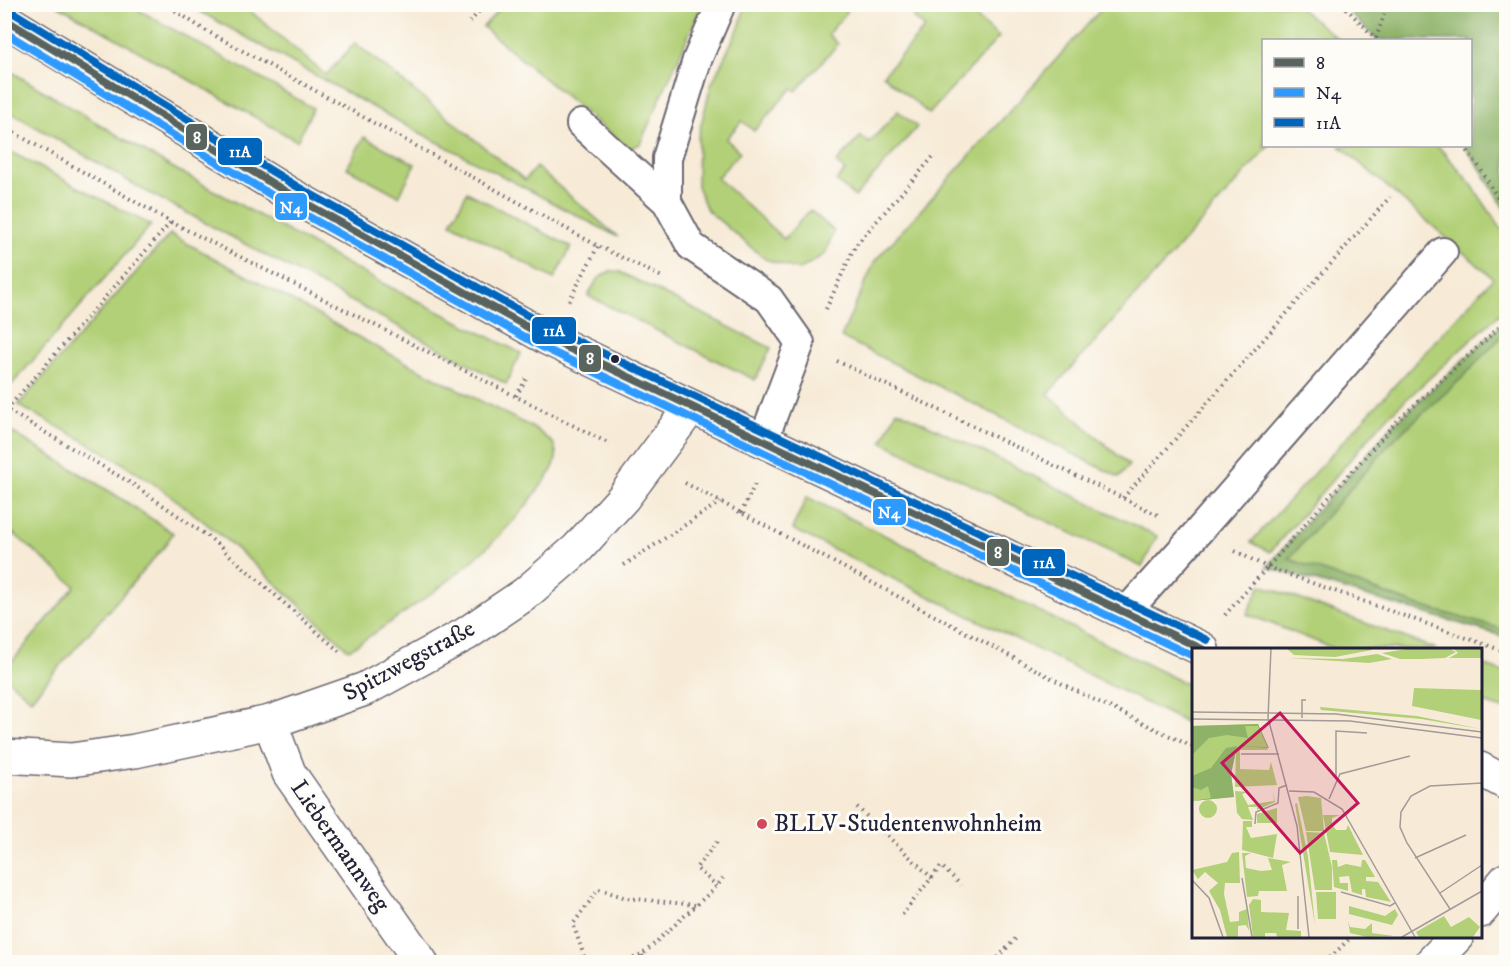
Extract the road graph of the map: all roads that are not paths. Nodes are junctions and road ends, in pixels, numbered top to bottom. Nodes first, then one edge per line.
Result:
1 (721, 4) edge
2 (4, 19) edge
3 (581, 124) dead end
4 (667, 202) junction
5 (1443, 252) dead end
6 (691, 407) junction
7 (763, 441) junction
8 (1125, 613) junction
9 (1199, 648) edge
10 (270, 722) junction
11 (4, 756) edge
12 (1481, 770) edge
13 (1506, 783) edge
14 (1506, 880) edge
15 (1481, 909) edge
16 (1456, 937) edge
17 (422, 963) edge
18 (1432, 963) edge

1 - 4 lane
2 - 6 street
3 - 4 lane
4 - 7 lane
5 - 8 lane
6 - 7 street
6 - 10 street, Spitzwegstraße
7 - 8 street
8 - 9 street
10 - 11 street, Spitzwegstraße
10 - 17 street, Liebermannweg
12 - 13 street
14 - 15 street
16 - 18 street

